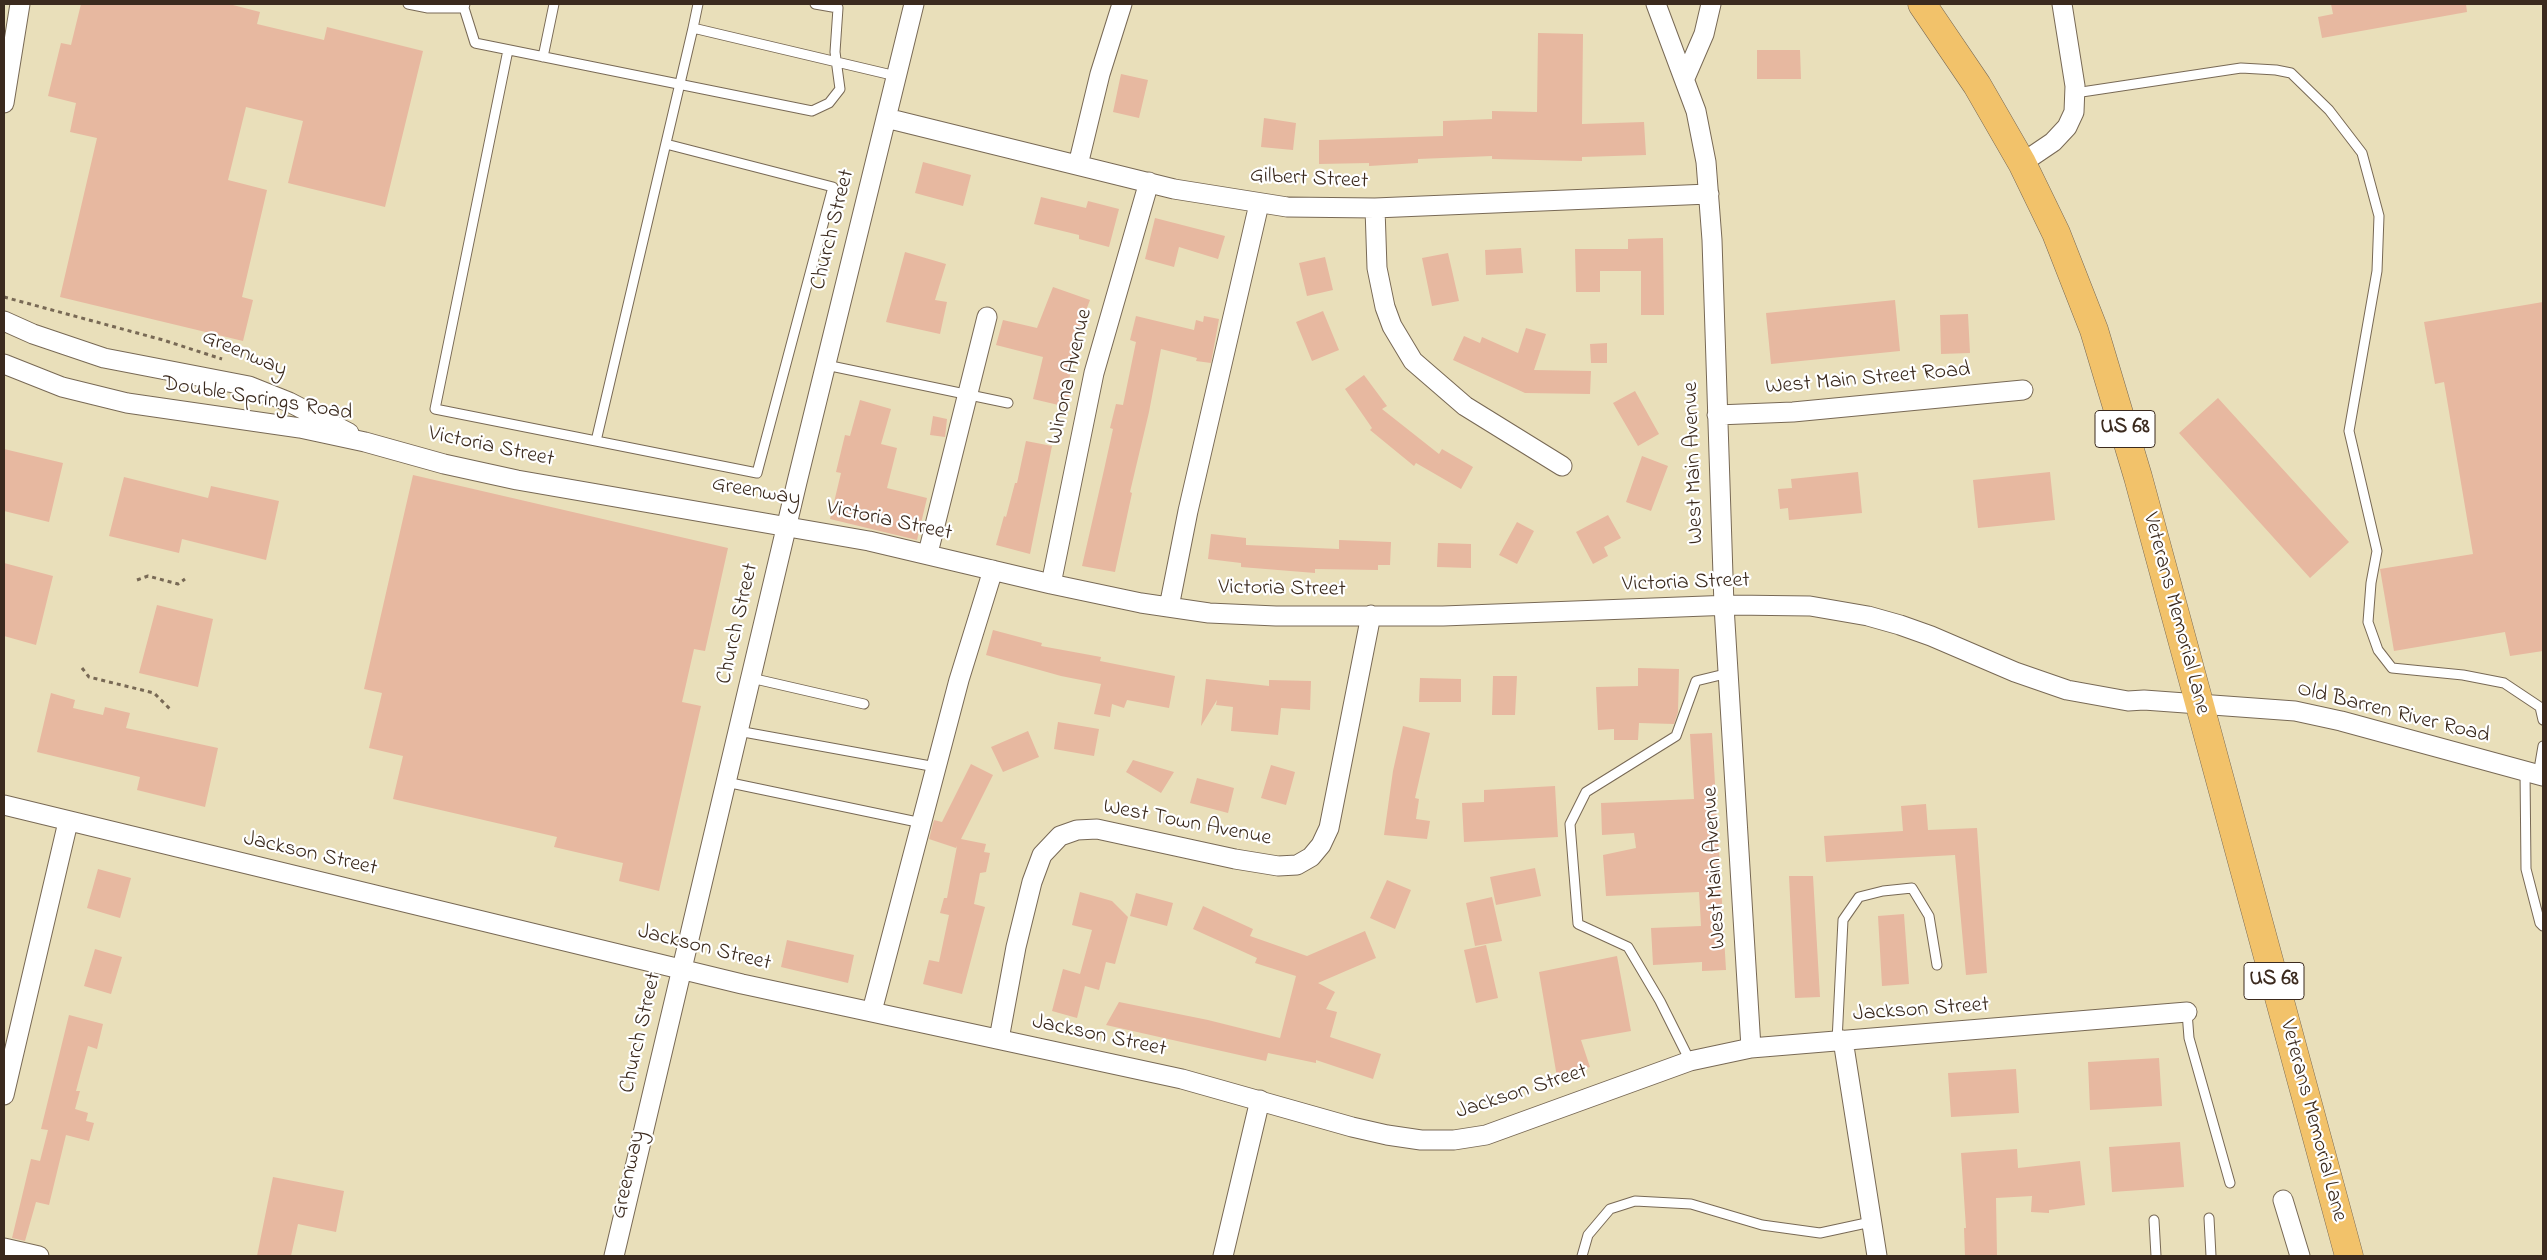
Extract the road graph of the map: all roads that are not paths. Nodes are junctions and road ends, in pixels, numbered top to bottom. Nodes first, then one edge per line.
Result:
1 (20, 4) edge
2 (408, 4) edge
3 (554, 4) edge
4 (698, 4) edge
5 (815, 4) edge
6 (914, 4) edge
7 (1122, 4) edge
8 (1656, 4) edge
9 (1711, 4) edge
10 (1922, 4) edge
11 (2065, 4) edge
12 (464, 6) edge
13 (693, 28) junction
14 (508, 50) junction
15 (542, 57) junction
16 (837, 63) junction
17 (896, 76) junction
18 (1685, 78) junction
19 (680, 85) junction
20 (5, 93) edge
21 (2075, 93) junction
22 (886, 118) junction
23 (666, 144) junction
24 (2022, 162) junction
25 (1078, 165) junction
26 (1149, 182) junction
27 (1709, 194) junction
28 (1259, 204) junction
29 (1375, 208) junction
30 (987, 317) dead end
31 (4, 321) edge
32 (4, 364) edge
33 (826, 365) junction
34 (2023, 390) dead end
35 (966, 396) junction
36 (1008, 403) dead end
37 (1717, 415) junction
38 (596, 441) junction
39 (365, 442) junction
40 (1562, 466) dead end
41 (787, 526) junction
42 (928, 553) junction
43 (993, 570) junction
44 (1051, 584) junction
45 (1724, 606) junction
46 (1169, 607) junction
47 (1371, 615) junction
48 (1729, 673) junction
49 (751, 678) junction
50 (864, 704) dead end
51 (2200, 705) junction
52 (2543, 720) edge
53 (738, 731) junction
54 (2543, 746) edge
55 (936, 767) junction
56 (2535, 774) edge
57 (726, 782) junction
58 (4, 805) edge
59 (68, 822) junction
60 (922, 823) junction
61 (2543, 926) edge
62 (1937, 965) dead end
63 (682, 967) junction
64 (872, 1011) junction
65 (2187, 1012) joint
66 (999, 1039) junction
67 (1840, 1040) junction
68 (1751, 1048) junction
69 (1690, 1061) junction
70 (4, 1095) edge
71 (1260, 1100) junction
72 (2230, 1183) dead end
73 (2284, 1200) dead end
74 (2209, 1218) dead end
75 (2154, 1220) dead end
76 (1871, 1222) junction
77 (4, 1248) edge
78 (39, 1256) edge
79 (614, 1256) edge
80 (1222, 1256) edge
81 (1582, 1256) edge
82 (1877, 1256) edge
83 (2156, 1256) edge
84 (2211, 1256) edge
85 (2300, 1256) edge
86 (2349, 1256) edge

1 - 20 street
2 - 12 lane
3 - 15 lane
4 - 13 lane
5 - 16 lane
6 - 17 street, Church Street
7 - 25 street
8 - 18 street, West Main Avenue
9 - 18 street
10 - 24 main road, Veterans Memorial Lane / US 68
11 - 21 street
12 - 14 lane
13 - 16 lane
13 - 19 lane
14 - 15 lane
14 - 38 lane
15 - 19 lane
16 - 17 lane
16 - 19 lane
17 - 22 street, Church Street
18 - 27 street, West Main Avenue
19 - 23 lane
21 - 24 street
21 - 52 lane
22 - 25 street, Gilbert Street
22 - 33 street, Church Street
23 - 38 lane
23 - 38 lane
24 - 51 main road, Veterans Memorial Lane / US 68
25 - 26 street, Gilbert Street
26 - 28 street, Gilbert Street
26 - 44 street, Winona Avenue
27 - 29 street, Gilbert Street
27 - 37 street, West Main Avenue
28 - 29 street, Gilbert Street
28 - 46 street
29 - 40 street
30 - 35 street
31 - 39 street, Double Springs Road
32 - 39 street, Double Springs Road
33 - 35 lane
33 - 41 street, Church Street
34 - 37 street, West Main Street Road
35 - 36 lane
35 - 42 street
37 - 45 street, West Main Avenue
39 - 41 street, Victoria Street
41 - 42 street, Victoria Street
41 - 49 street, Church Street
42 - 43 street, Victoria Street
43 - 44 street, Victoria Street
43 - 55 street
44 - 46 street, Victoria Street
45 - 47 street, Victoria Street
45 - 48 street, West Main Avenue
45 - 51 street, Victoria Street
46 - 47 street, Victoria Street
47 - 66 street, West Town Avenue
48 - 68 street, West Main Avenue
48 - 69 lane
49 - 50 lane
49 - 53 street, Church Street
51 - 56 street, Old Barren River Road
51 - 86 main road, Veterans Memorial Lane / US 68
53 - 55 lane
53 - 57 street, Church Street
54 - 56 lane
55 - 60 street
56 - 61 lane
57 - 60 lane
57 - 63 street, Church Street
58 - 59 street, Jackson Street
59 - 63 street, Jackson Street
59 - 70 street
60 - 64 street
62 - 67 lane
63 - 64 street, Jackson Street
63 - 79 street, Church Street
64 - 66 street, Jackson Street
65 - 67 street, Jackson Street
65 - 72 lane
66 - 71 street, Jackson Street
67 - 68 street, Jackson Street
67 - 76 street
68 - 69 street, Jackson Street
69 - 71 street, Jackson Street
71 - 80 street
73 - 85 street
74 - 84 lane
75 - 83 lane
76 - 81 lane
76 - 82 street
77 - 78 street

